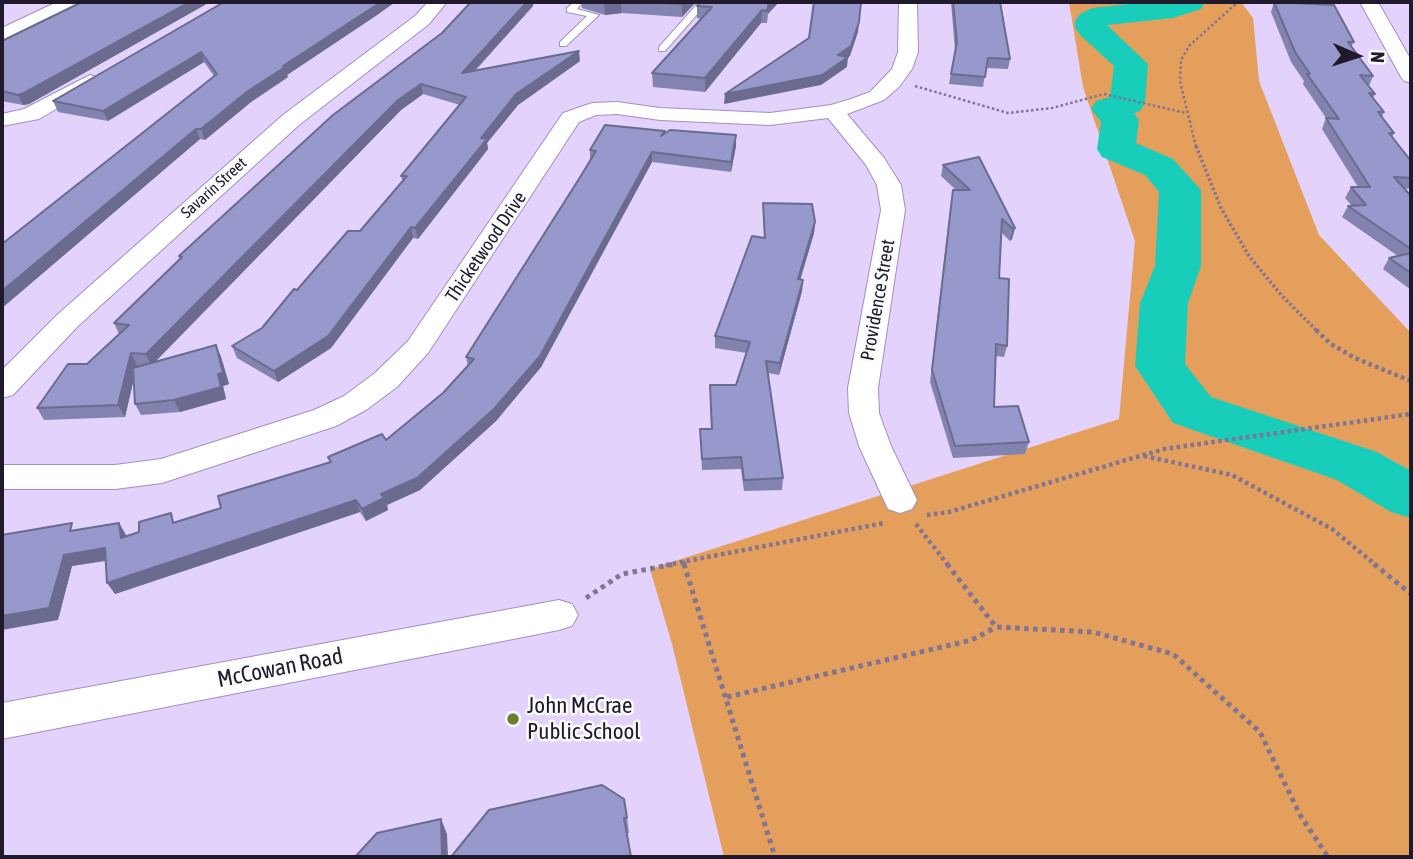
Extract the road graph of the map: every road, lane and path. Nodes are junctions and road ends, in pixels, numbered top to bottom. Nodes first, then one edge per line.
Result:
1 (71, 2) edge
2 (438, 2) edge
3 (579, 2) edge
4 (704, 2) edge
5 (908, 2) edge
6 (1238, 2) edge
7 (1369, 2) edge
8 (2, 35) edge
9 (563, 44) dead end
10 (662, 49) dead end
11 (109, 70) edge
12 (1411, 76) edge
13 (894, 80) junction
14 (834, 111) junction
15 (1186, 113) junction
16 (2, 120) edge
17 (1411, 381) edge
18 (2, 388) edge
19 (1411, 414) edge
20 (1237, 440) dead end
21 (1143, 456) dead end
22 (2, 477) edge
23 (900, 500) joint
24 (683, 561) dead end
25 (1411, 594) edge
26 (559, 615) dead end
27 (996, 627) junction
28 (726, 697) junction
29 (2, 722) edge
30 (775, 857) edge
31 (1328, 857) edge

1 - 8 street
2 - 18 street, Savarin Street
3 - 9 lane
4 - 10 lane
5 - 13 street
6 - 15 path
7 - 12 street
11 - 16 street
13 - 14 street, Thicketwood Drive
13 - 15 path
14 - 22 street, Thicketwood Drive
14 - 23 street, Providence Street
15 - 17 path
19 - 20 path
21 - 25 path
23 - 27 path
24 - 28 path
26 - 29 street, McCowan Road
27 - 28 path
27 - 31 path
28 - 30 path

